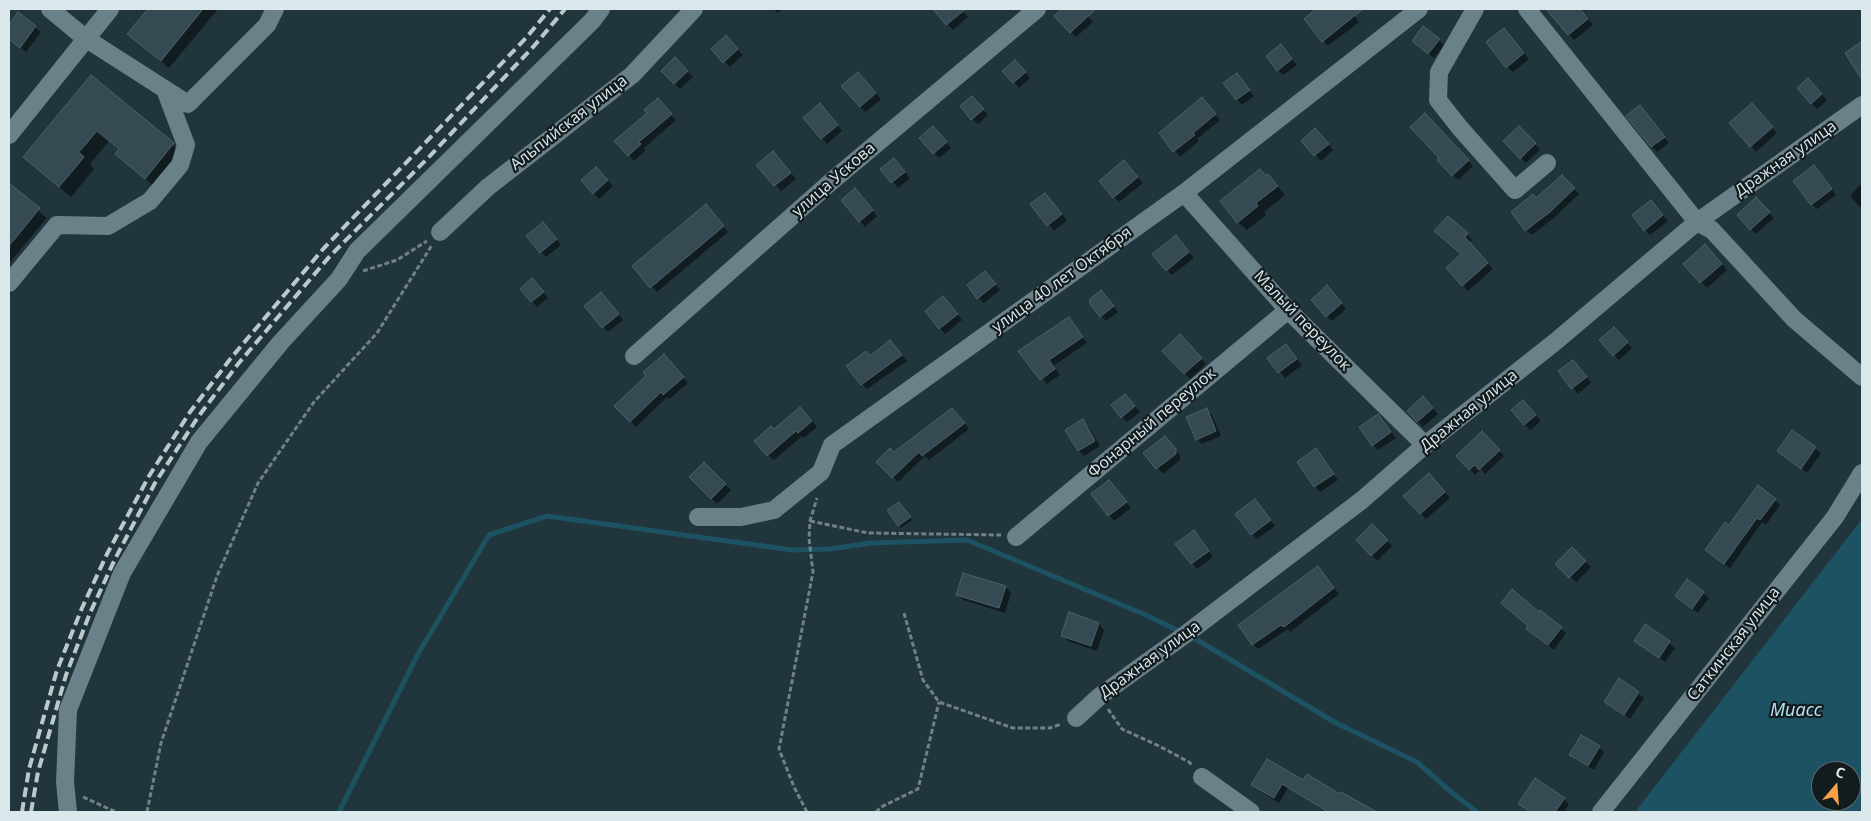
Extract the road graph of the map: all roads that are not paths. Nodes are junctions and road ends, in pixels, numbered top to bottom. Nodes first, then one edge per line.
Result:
1 (50, 9) edge
2 (110, 9) edge
3 (275, 9) edge
4 (602, 9) edge
5 (694, 9) edge
6 (1037, 9) edge
7 (1419, 9) edge
8 (1475, 9) edge
9 (1527, 9) edge
10 (85, 38) junction
11 (166, 92) junction
12 (1862, 105) edge
13 (9, 135) edge
14 (1547, 163) dead end
15 (1184, 193) junction
16 (1697, 222) junction
17 (440, 232) road end
18 (9, 283) edge
19 (1288, 310) junction
20 (634, 356) dead end
21 (1862, 377) edge
22 (1426, 445) junction
23 (1862, 474) edge
24 (698, 517) dead end
25 (1016, 537) road end
26 (1076, 718) road end
27 (1202, 777) road end
28 (68, 812) edge
29 (1251, 812) edge
30 (1601, 812) edge

1 - 10 street
2 - 10 street
3 - 11 street
4 - 28 street
5 - 17 street, Альпийская улица
6 - 20 street, улица Ускова
7 - 15 street, улица 40 лет Октября
8 - 14 street
9 - 16 street
10 - 11 street
10 - 13 street
11 - 18 street
12 - 16 street, Дражная улица
15 - 19 street, Малый переулок
15 - 24 street, улица 40 лет Октября
16 - 21 street
16 - 22 street, Дражная улица
19 - 22 street, Малый переулок
19 - 25 street, Фонарный переулок
22 - 26 street, Дражная улица
23 - 30 street, Саткинская улица
27 - 29 street

